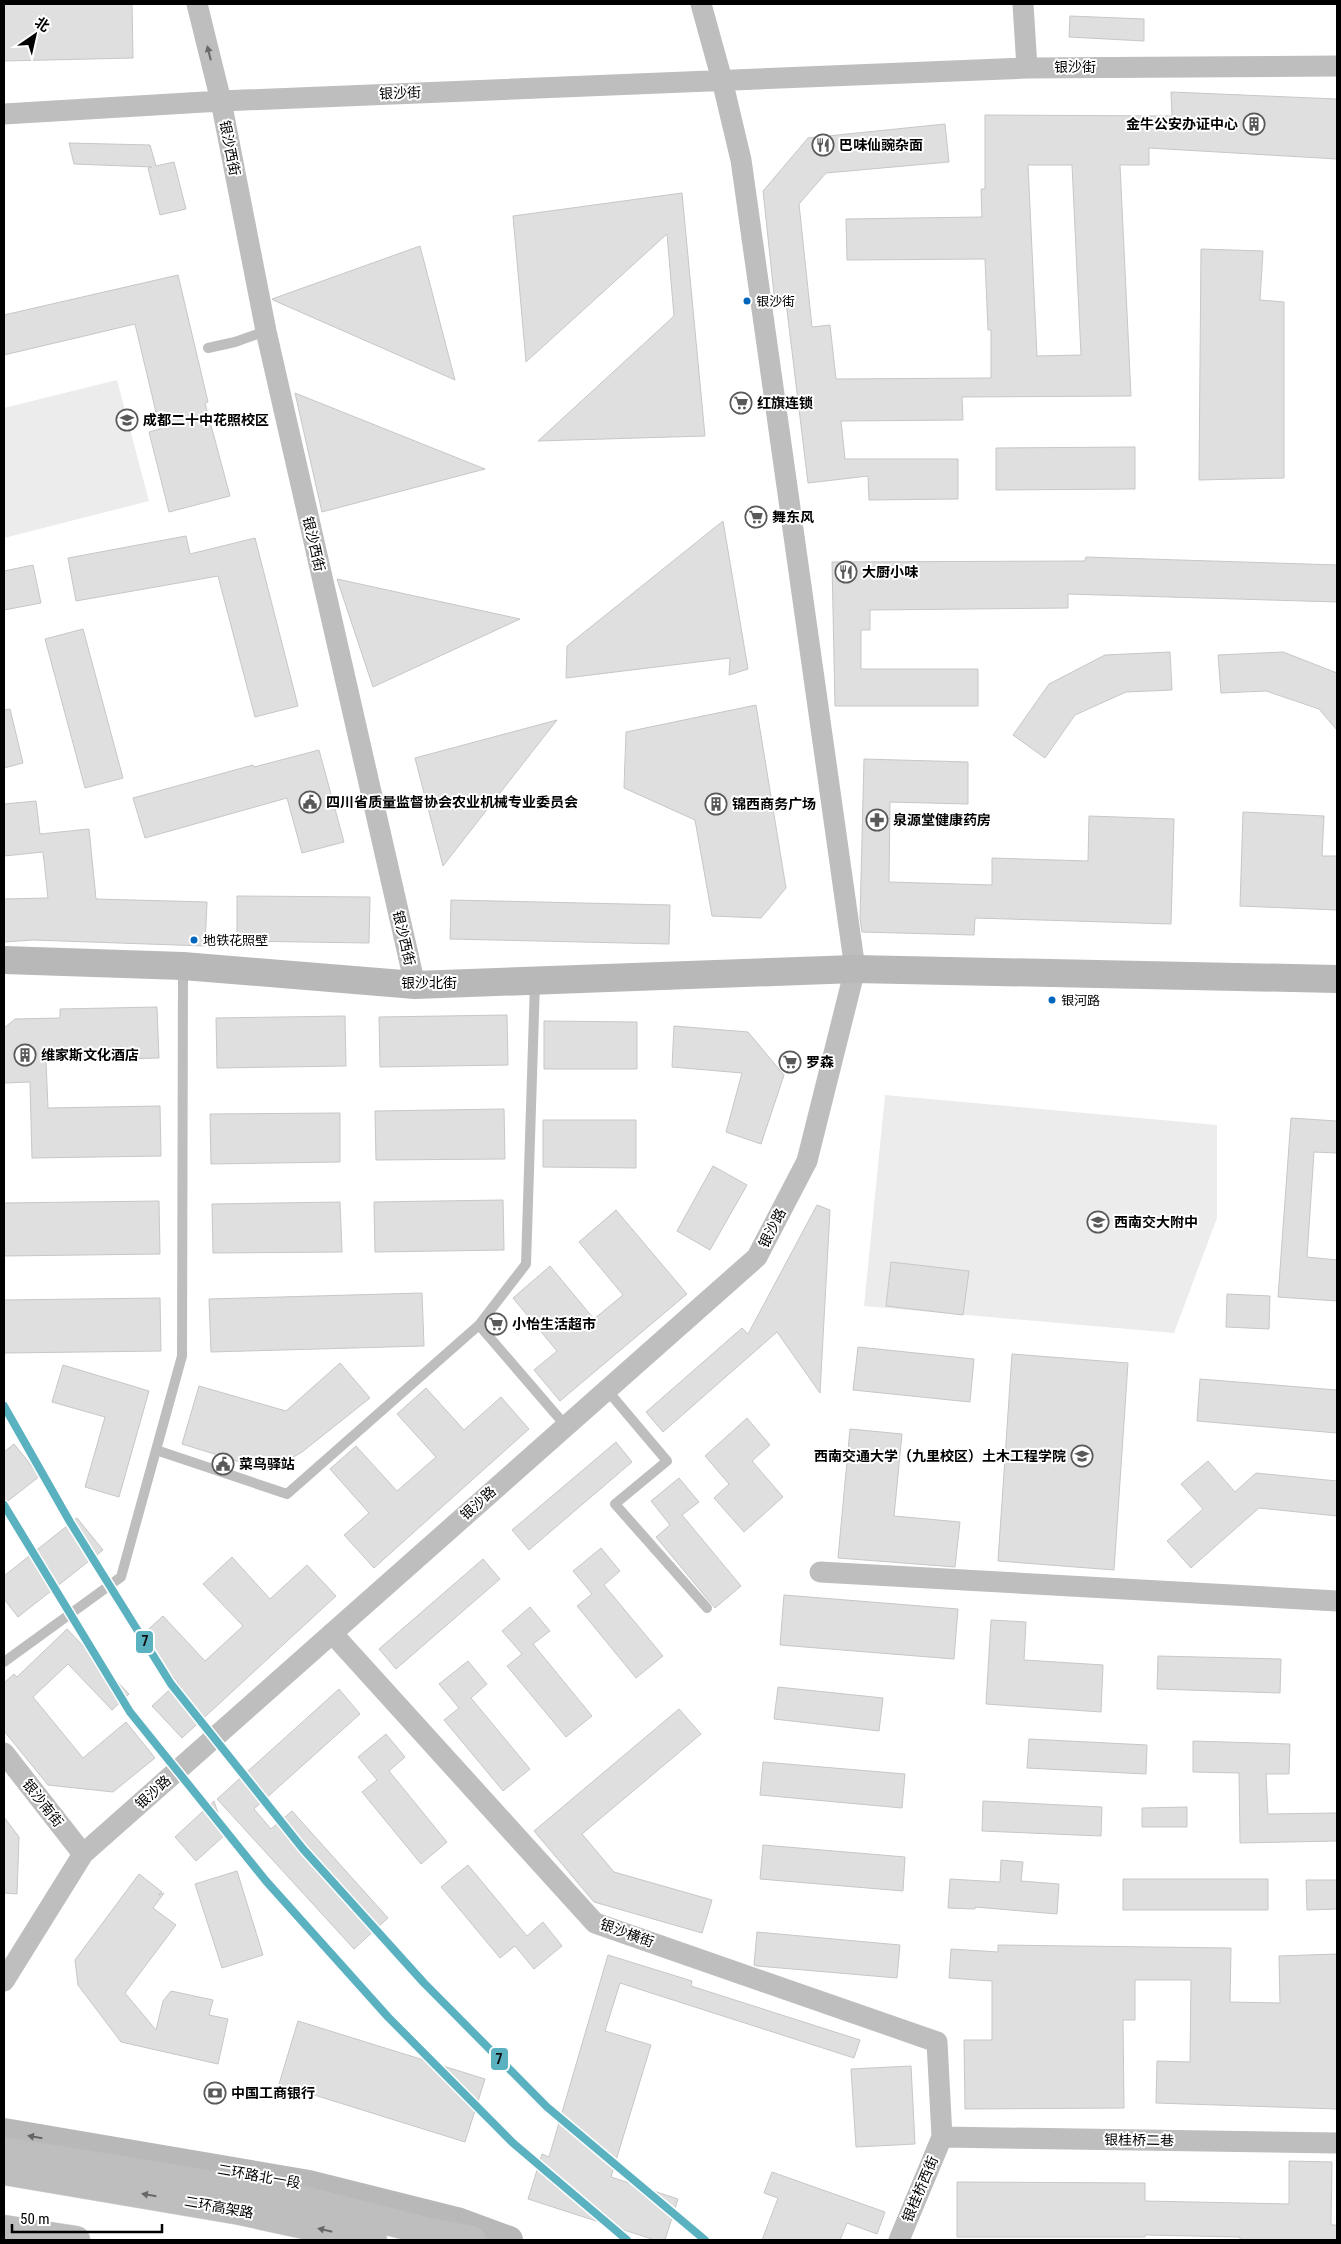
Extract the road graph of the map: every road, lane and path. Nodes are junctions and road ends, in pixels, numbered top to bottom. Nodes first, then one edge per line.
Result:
1 (197, 4) edge
2 (701, 4) edge
3 (1023, 4) edge
4 (1337, 66) edge
5 (1027, 68) junction
6 (722, 80) junction
7 (221, 100) junction
8 (4, 114) edge
9 (266, 331) junction
10 (208, 348) dead end
11 (4, 960) edge
12 (183, 966) junction
13 (855, 969) junction
14 (1337, 979) edge
15 (535, 981) junction
16 (415, 985) junction
17 (479, 1325) junction
18 (606, 1390) junction
19 (565, 1425) junction
20 (156, 1450) junction
21 (820, 1572) dead end
22 (1337, 1601) edge
23 (707, 1608) dead end
24 (332, 1633) junction
25 (4, 1662) edge
26 (4, 1753) edge
27 (82, 1854) junction
28 (4, 1981) edge
29 (4, 2132) edge
30 (942, 2137) junction
31 (1337, 2143) edge
32 (4, 2151) edge
33 (4, 2171) edge
34 (4, 2229) edge
35 (76, 2240) edge
36 (373, 2240) edge
37 (472, 2240) edge
38 (509, 2240) edge
39 (899, 2240) edge

7 -> 1 street, 银沙西街
2 - 6 street
3 - 5 street
4 - 5 street, 银沙街
5 - 6 street, 银沙街
6 - 7 street, 银沙街
6 - 13 street
7 - 8 street, 银沙街
7 - 9 street, 银沙西街
9 - 10 lane
9 - 16 street, 银沙西街
11 - 12 street, 银沙北街
12 - 16 street, 银沙北街
12 - 20 lane
13 - 14 street
13 - 15 street, 银沙北街
13 - 18 street, 银沙路
15 - 16 street, 银沙北街
15 - 17 lane
17 - 19 lane
17 - 20 lane
18 - 19 street, 银沙路
18 - 23 lane
19 - 24 street, 银沙路
20 - 25 lane
21 - 22 street
24 - 27 street, 银沙路
24 - 30 street, 银沙横街
26 - 27 street, 银沙南街
27 - 28 street, 银沙路
38 -> 29 street, 二环路北一段
30 - 31 street, 银桂桥二巷
30 - 39 street, 银桂桥西街
32 - 37 highway
36 -> 33 highway, 二环高架路
34 - 35 highway

